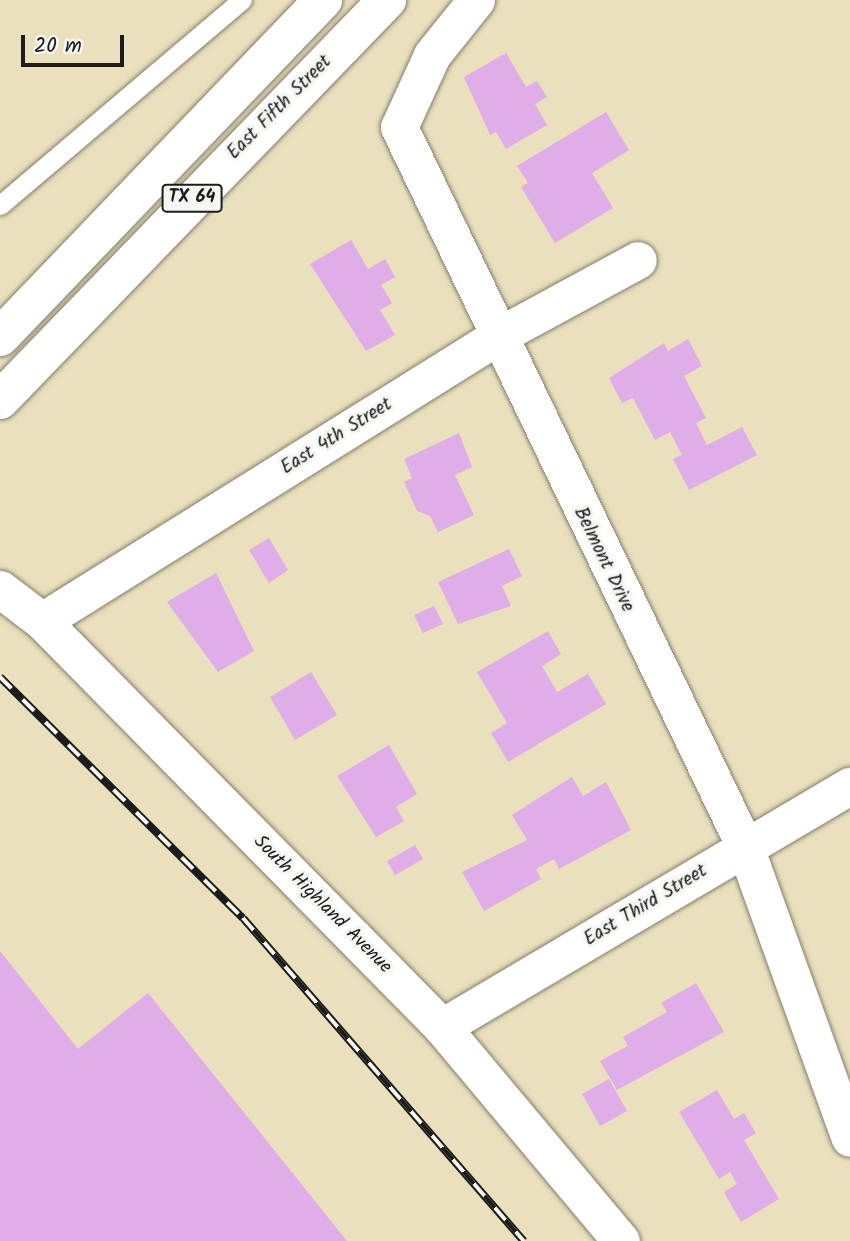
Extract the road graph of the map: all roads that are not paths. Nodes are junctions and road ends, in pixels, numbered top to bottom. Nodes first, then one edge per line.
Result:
1 (242, 0) edge
2 (323, 0) edge
3 (387, 0) edge
4 (477, 0) edge
5 (0, 205) edge
6 (638, 260) dead end
7 (498, 336) junction
8 (0, 337) edge
9 (0, 400) edge
10 (0, 589) edge
11 (42, 621) junction
12 (850, 786) edge
13 (745, 847) junction
14 (442, 1027) junction
15 (850, 1138) edge
16 (621, 1241) edge

1 - 5 lane
2 - 8 main road, TX 64
3 - 9 main road, East Fifth Street / TX 64
4 - 7 street, Belmont Drive
6 - 7 street, East 4th Street
7 - 11 street, East 4th Street
7 - 13 street, Belmont Drive
10 - 11 street, South Highland Avenue
11 - 14 street, South Highland Avenue
12 - 13 street, East Third Street
13 - 14 street, East Third Street
13 - 15 street, Belmont Drive
14 - 16 street, South Highland Avenue

